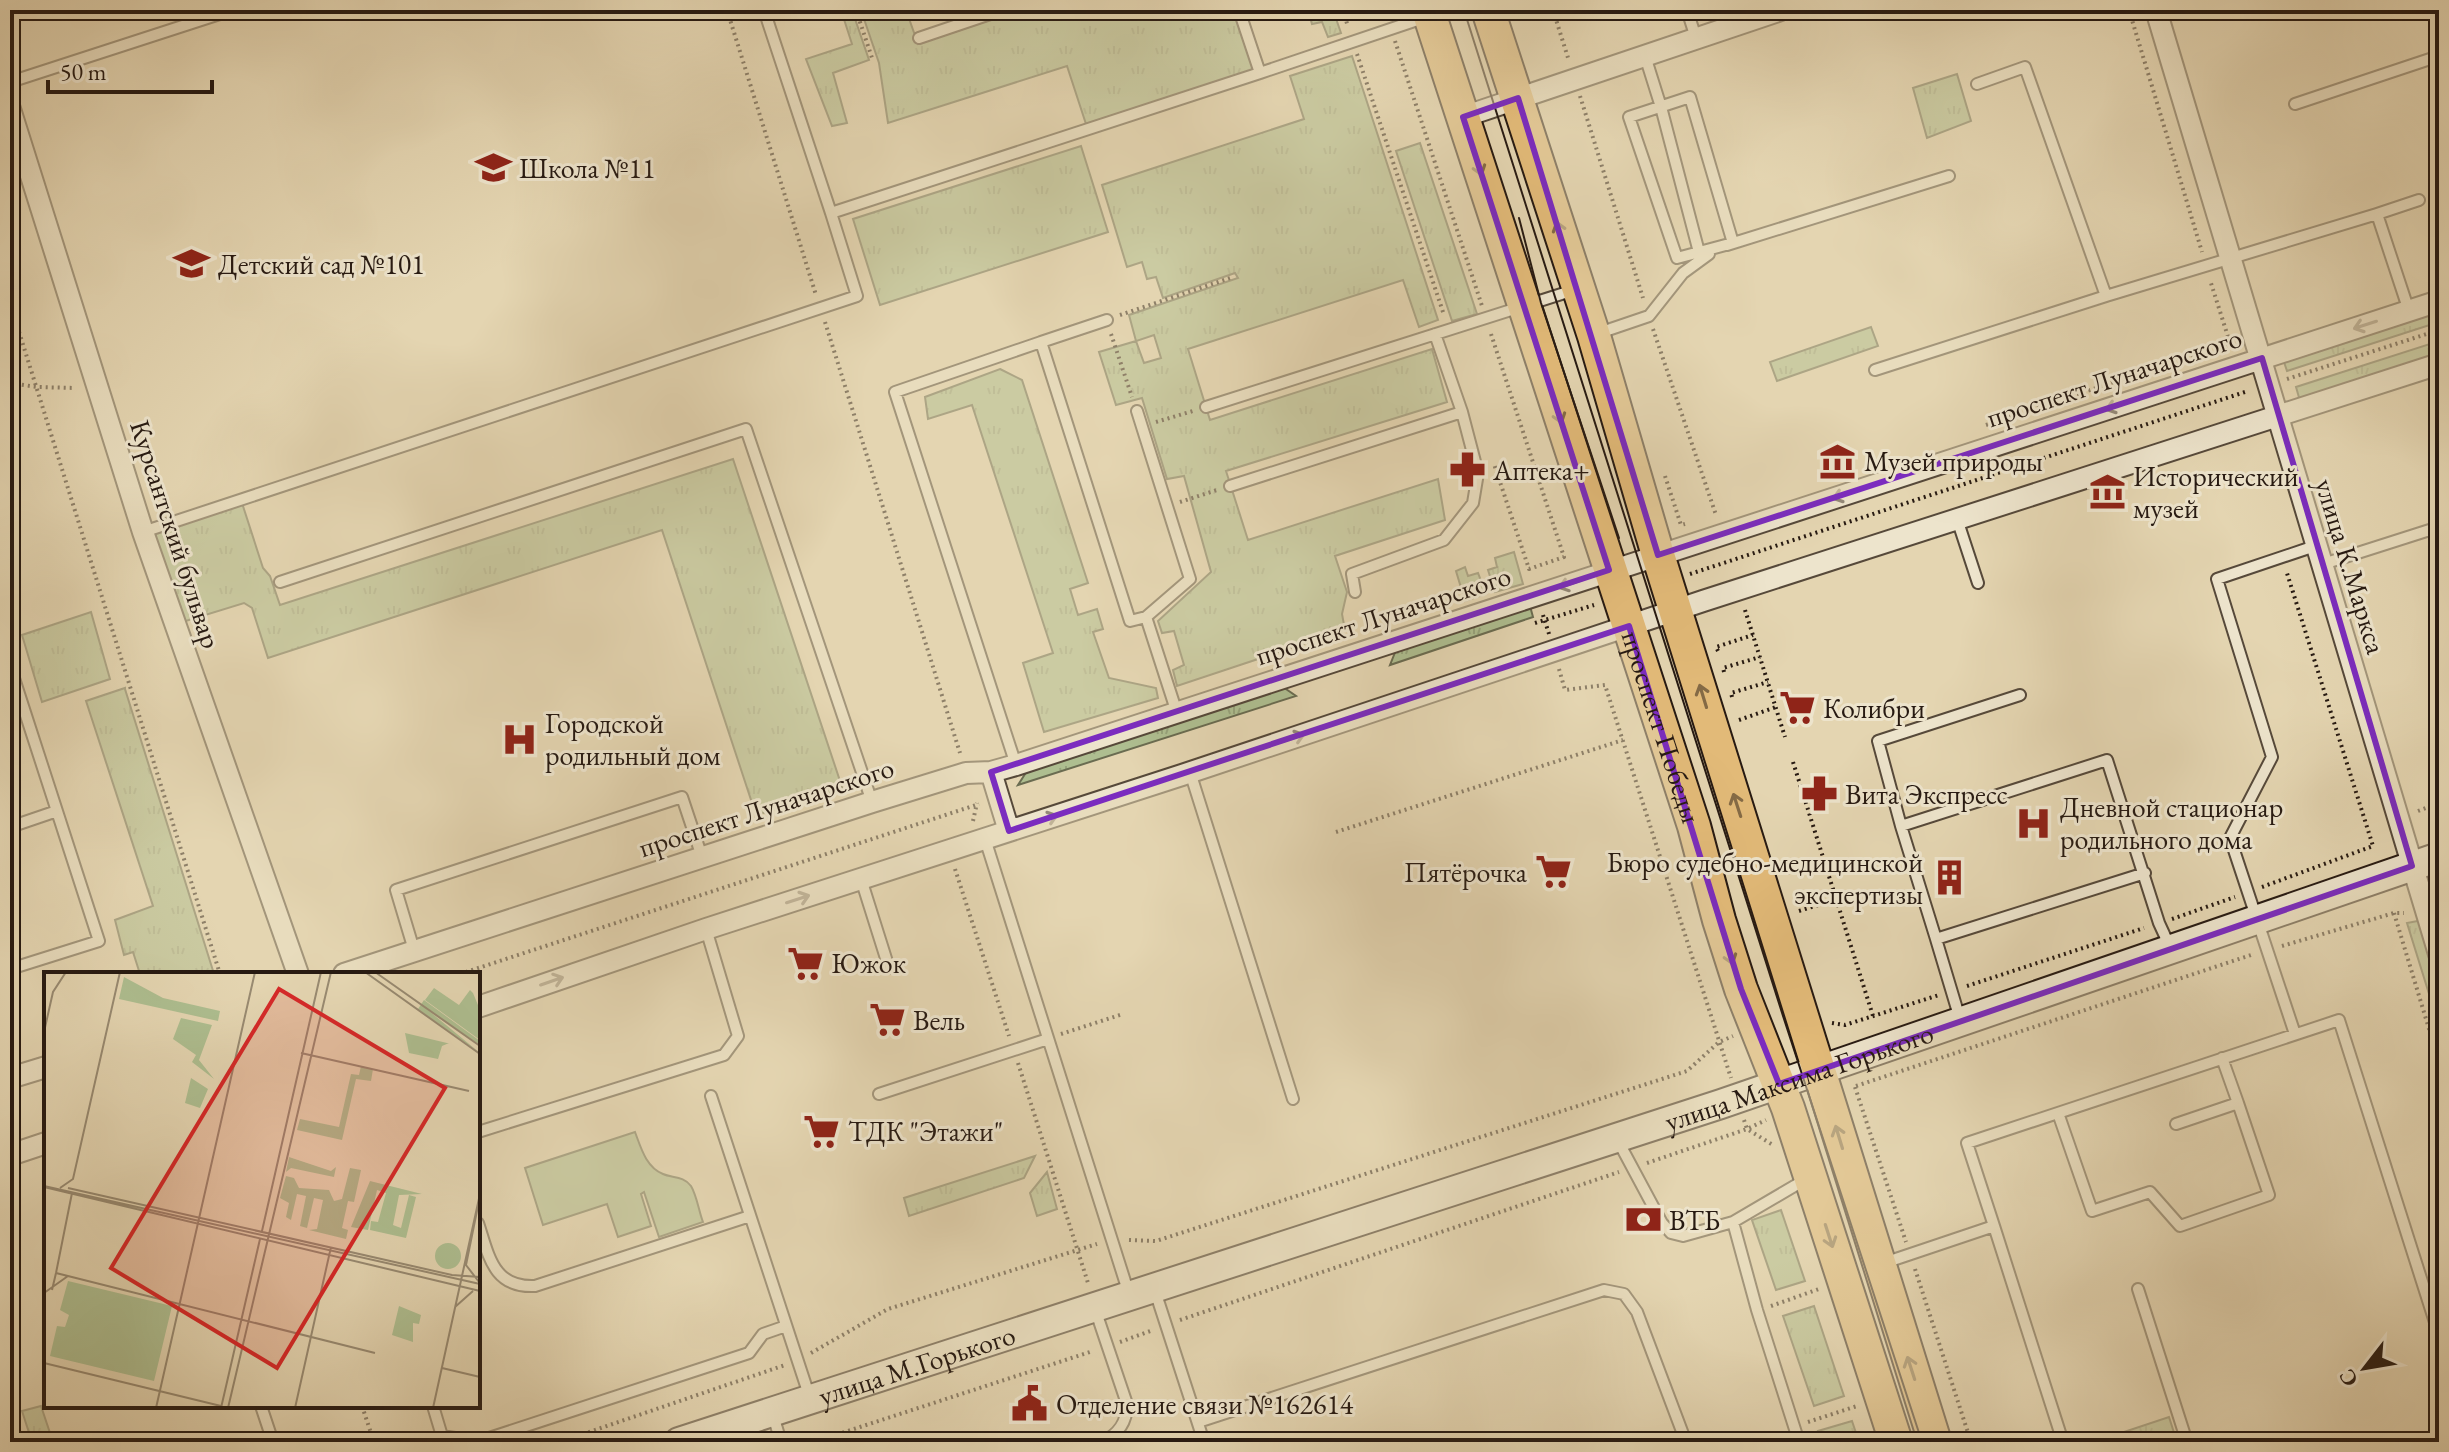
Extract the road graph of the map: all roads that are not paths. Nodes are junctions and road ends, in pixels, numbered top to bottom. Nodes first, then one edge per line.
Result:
1 (232, 10) edge
2 (764, 10) edge
3 (1002, 10) edge
4 (1239, 10) edge
5 (1488, 10) edge
6 (1687, 10) edge
7 (1781, 10) edge
8 (2156, 10) edge
9 (1435, 12) edge
10 (919, 38) dead end
11 (1696, 38) junction
12 (1645, 56) junction
13 (2439, 56) edge
14 (1260, 73) junction
15 (10, 82) edge
16 (1977, 84) dead end
17 (1518, 98) junction
18 (2295, 104) dead end
19 (1661, 107) junction
20 (10, 109) edge
21 (1463, 117) junction
22 (1949, 176) dead end
23 (2419, 200) dead end
24 (831, 213) junction
25 (2377, 214) junction
26 (1733, 243) junction
27 (1700, 255) junction
28 (2231, 260) junction
29 (1578, 289) junction
30 (2106, 296) junction
31 (2439, 301) edge
32 (1524, 307) junction
33 (2409, 311) junction
34 (1107, 320) road end
35 (1435, 334) junction
36 (1594, 336) junction
37 (1041, 342) junction
38 (2262, 358) junction
39 (2439, 364) edge
40 (1875, 370) dead end
41 (1206, 407) road end
42 (1137, 411) road end
43 (1462, 412) junction
44 (2278, 417) junction
45 (1230, 486) road end
46 (1957, 519) junction
47 (2436, 528) edge
48 (143, 532) junction
49 (2439, 547) edge
50 (1658, 555) junction
51 (2318, 556) junction
52 (1609, 570) junction
53 (280, 582) dead end
54 (1978, 583) dead end
55 (1355, 592) dead end
56 (1676, 610) junction
57 (1146, 617) junction
58 (1629, 626) junction
59 (10, 666) edge
60 (2020, 695) dead end
61 (1177, 713) junction
62 (1016, 765) junction
63 (991, 772) junction
64 (1190, 772) junction
65 (872, 802) junction
66 (57, 811) junction
67 (1901, 826) junction
68 (10, 827) edge
69 (1009, 831) junction
70 (976, 842) junction
71 (702, 857) junction
72 (2439, 857) edge
73 (2412, 866) junction
74 (2145, 873) junction
75 (861, 879) junction
76 (2258, 920) junction
77 (706, 929) junction
78 (1936, 939) junction
79 (2171, 949) junction
80 (414, 950) junction
81 (2439, 954) edge
82 (889, 968) dead end
83 (10, 969) edge
84 (297, 972) edge
85 (350, 972) edge
86 (480, 1006) edge
87 (1961, 1021) junction
88 (2295, 1034) junction
89 (1048, 1039) junction
90 (2222, 1058) junction
91 (1832, 1064) junction
92 (44, 1068) edge
93 (10, 1078) edge
94 (879, 1094) dead end
95 (711, 1096) dead end
96 (1783, 1096) junction
97 (1293, 1099) dead end
98 (2238, 1103) junction
99 (2058, 1113) junction
100 (2176, 1124) dead end
101 (480, 1131) edge
102 (1616, 1138) junction
103 (44, 1144) edge
104 (10, 1155) edge
105 (1809, 1177) junction
106 (750, 1216) junction
107 (1733, 1222) junction
108 (1994, 1226) junction
109 (480, 1229) edge
110 (1879, 1265) junction
111 (2138, 1289) dead end
112 (1142, 1293) junction
113 (1095, 1309) junction
114 (786, 1326) junction
115 (2439, 1335) edge
116 (810, 1398) junction
117 (262, 1408) edge
118 (434, 1408) edge
119 (771, 1411) junction
120 (1198, 1422) junction
121 (273, 1442) edge
122 (480, 1442) edge
123 (679, 1442) edge
124 (781, 1442) edge
125 (1102, 1442) edge
126 (1204, 1442) edge
127 (1686, 1442) edge
128 (1799, 1442) edge
129 (1896, 1442) edge
130 (1935, 1442) edge
131 (2063, 1442) edge
132 (2187, 1442) edge

1 - 15 lane
2 - 24 lane
3 - 10 lane
4 - 14 lane
5 - 17 main road, проспект Победы
6 - 11 lane
7 - 11 street
8 - 28 street, улица К.Маркса
9 - 14 lane
9 - 21 main road, проспект Победы
11 - 12 street
12 - 17 street
12 - 19 lane
13 - 18 lane
14 - 24 lane
16 - 30 lane
17 - 21 street
29 -> 17 main road, проспект Победы
19 - 26 lane
19 - 27 lane
19 - 27 lane
20 - 48 street, Курсантский бульвар
21 -> 32 main road, проспект Победы
22 - 26 lane
23 - 25 lane
24 - 48 lane
25 - 28 lane
25 - 33 lane
26 - 27 lane
27 - 36 lane
28 - 30 lane
28 - 38 street, улица К.Маркса
29 - 32 lane
29 - 36 main road, проспект Победы
30 - 40 lane
31 - 33 street, проспект Луначарского
32 - 35 lane
32 -> 52 main road, проспект Победы
33 -> 38 street, проспект Луначарского
34 - 37 lane
35 - 41 lane
35 - 43 lane
36 - 50 main road, проспект Победы
37 - 57 lane
37 - 62 lane
38 - 44 street, улица К.Маркса
38 -> 50 street, проспект Луначарского
39 - 44 street
42 - 57 lane
43 - 45 lane
43 - 55 lane
44 - 46 street
44 - 51 street, улица К.Маркса
46 - 54 lane
46 - 56 street
47 - 49 lane
47 - 51 lane
48 - 84 street, Курсантский бульвар
50 - 52 street, проспект Луначарского
50 - 56 main road, проспект Победы
51 - 73 street, улица К.Маркса
51 - 76 lane
52 - 58 main road, проспект Победы
52 -> 61 street, проспект Луначарского
53 - 65 lane
56 - 58 street
91 -> 56 main road, проспект Победы
57 - 61 lane
64 -> 58 street
58 -> 96 main road, проспект Победы
59 - 66 lane
60 - 67 lane
61 - 62 street, проспект Луначарского
62 - 63 street, проспект Луначарского
63 - 65 street, проспект Луначарского
63 - 69 street
69 -> 64 street
64 - 97 lane
65 - 71 street, проспект Луначарского
66 - 68 lane
66 - 83 lane
67 - 74 lane
67 - 78 lane
69 - 70 street
70 - 75 street
70 - 89 lane
71 - 80 street, проспект Луначарского
71 - 80 lane
72 - 73 street, улица Максима Горького
73 - 76 street, улица Максима Горького
73 - 81 street, улица К.Маркса
74 - 78 lane
74 - 79 lane
77 -> 75 street
75 - 82 lane
76 - 79 street, улица Максима Горького
76 - 88 lane
86 -> 77 street
77 - 101 lane
78 - 87 lane
79 - 87 street, улица Максима Горького
80 - 85 street, проспект Луначарского
87 - 91 street, улица Максима Горького
88 - 90 lane
88 - 115 lane
89 - 94 lane
89 - 112 lane
90 - 98 lane
90 - 99 lane
91 - 96 street, улица Максима Горького
110 -> 91 main road, проспект Победы
92 - 93 street
95 - 106 lane
96 - 102 street, улица Максима Горького
96 - 105 main road, проспект Победы
98 - 99 lane
98 - 100 lane
99 - 108 lane
102 - 107 lane
102 - 112 street, улица Максима Горького
103 - 104 street
105 - 107 lane
105 -> 129 main road, проспект Победы
106 - 109 lane
106 - 114 lane
107 - 128 lane
108 - 110 lane
108 - 131 lane
130 -> 110 main road, проспект Победы
111 - 132 lane
112 - 113 street, улица М.Горького
112 - 120 lane
113 - 116 street, улица М.Горького
113 - 125 lane
114 - 116 lane
114 - 122 lane
116 - 119 street, улица М.Горького
117 - 121 lane
118 - 122 lane
119 - 123 street, улица М.Горького
119 - 124 lane
120 - 126 lane
120 - 127 lane

